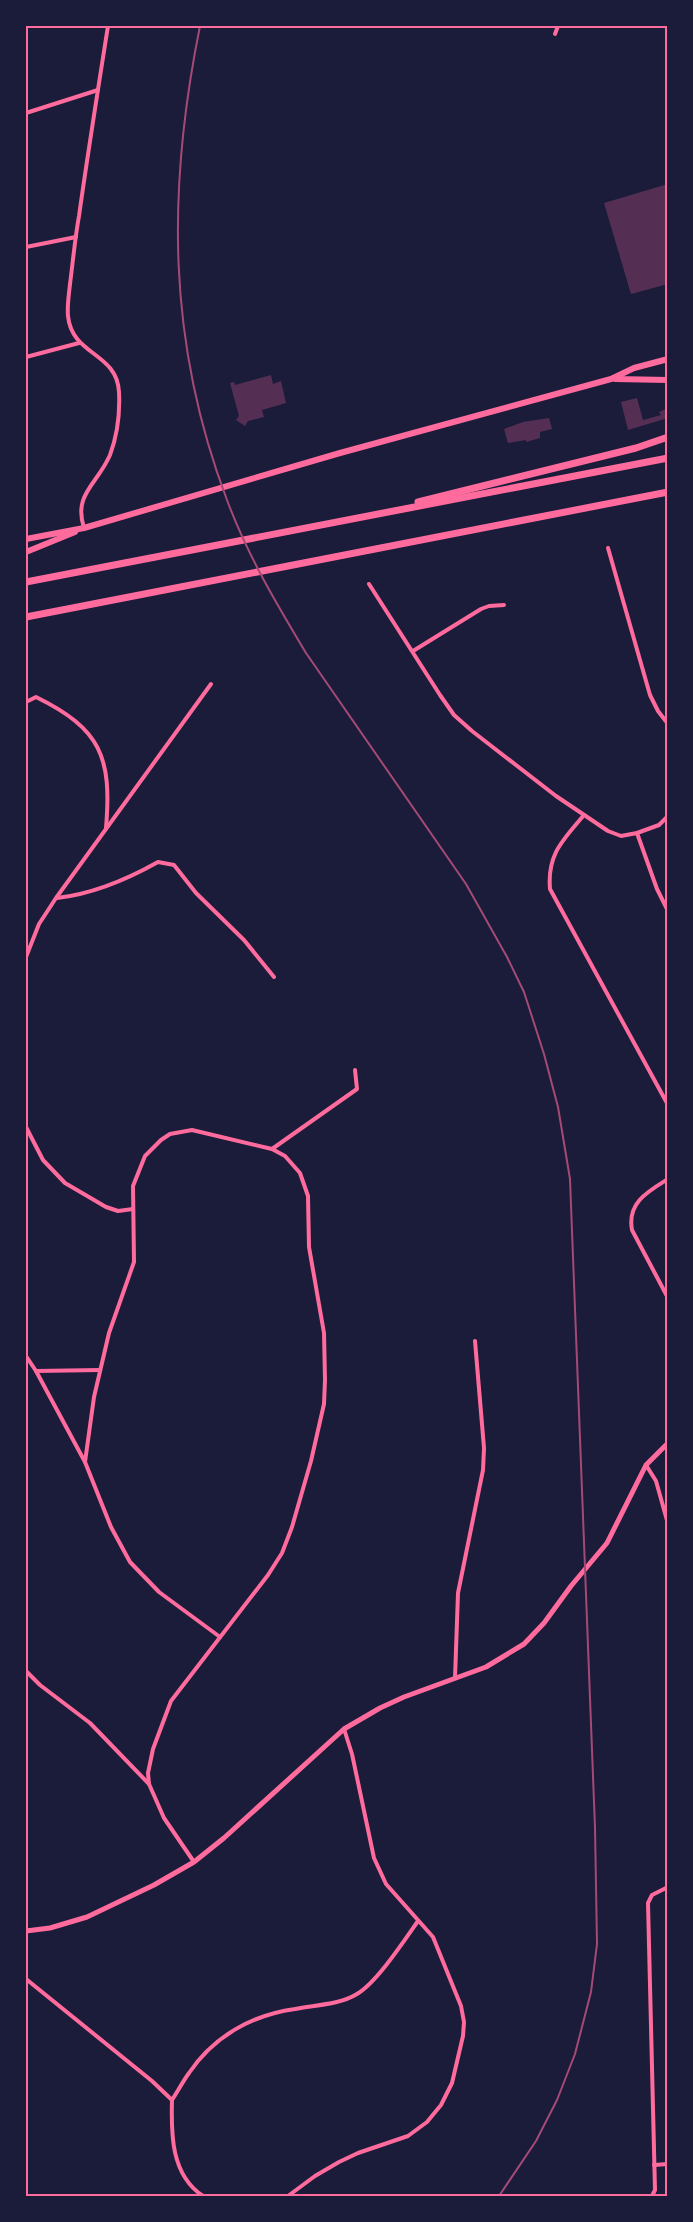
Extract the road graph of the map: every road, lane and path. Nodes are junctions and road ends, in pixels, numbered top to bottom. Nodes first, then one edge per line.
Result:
1 (108, 26) edge
2 (558, 26) edge
3 (555, 34) dead end
4 (98, 90) junction
5 (26, 113) edge
6 (76, 237) junction
7 (26, 247) edge
8 (79, 344) junction
9 (26, 357) edge
10 (668, 359) edge
11 (611, 379) junction
12 (668, 380) edge
13 (668, 437) edge
14 (668, 458) edge
15 (668, 492) edge
16 (331, 524) junction
17 (84, 528) junction
18 (26, 539) edge
19 (608, 548) dead end
20 (26, 552) edge
21 (26, 582) edge
22 (369, 584) dead end
23 (504, 605) dead end
24 (26, 617) edge
25 (413, 651) junction
26 (211, 684) dead end
27 (26, 702) edge
28 (668, 724) edge
29 (584, 815) junction
30 (668, 816) edge
31 (106, 828) junction
32 (637, 833) junction
33 (56, 898) junction
34 (668, 910) edge
35 (26, 957) edge
36 (274, 977) dead end
37 (354, 1070) dead end
38 (668, 1105) edge
39 (26, 1127) edge
40 (272, 1149) junction
41 (668, 1179) edge
42 (133, 1209) junction
43 (668, 1298) edge
44 (475, 1341) dead end
45 (26, 1356) edge
46 (100, 1370) junction
47 (36, 1371) junction
48 (668, 1443) edge
49 (85, 1462) junction
50 (646, 1465) junction
51 (668, 1524) edge
52 (220, 1636) junction
53 (26, 1671) edge
54 (455, 1679) junction
55 (344, 1729) junction
56 (150, 1784) junction
57 (194, 1862) junction
58 (668, 1887) edge
59 (418, 1921) junction
60 (26, 1932) edge
61 (26, 1979) edge
62 (172, 2100) junction
63 (668, 2164) edge
64 (654, 2165) junction
65 (203, 2196) edge
66 (288, 2196) edge
67 (652, 2196) edge

1 - 4 street
2 - 3 street
4 - 5 street
4 - 6 street
6 - 7 street
6 - 8 street
8 - 9 street
8 - 17 street
10 - 11 main road
11 - 12 main road
11 - 17 main road
13 - 16 highway
14 - 16 highway
15 - 24 highway
16 - 21 highway
17 - 18 main road
17 - 20 main road
19 - 28 street
22 - 25 street
23 - 25 street
25 - 29 street
26 - 31 street
27 - 31 street
29 - 32 street
29 - 38 street
30 - 32 street
31 - 33 street
32 - 34 street
33 - 35 street
33 - 36 street
37 - 40 street
39 - 42 street
40 - 42 street
40 - 52 street
41 - 43 street
42 - 46 street
44 - 54 street
45 - 47 street
46 - 47 street
46 - 49 street
47 - 49 street
48 - 50 main road
49 - 52 street
50 - 51 street
50 - 54 main road
52 - 56 street
53 - 56 street
54 - 55 main road
55 - 57 main road
55 - 59 street
56 - 57 street
57 - 60 main road
58 - 64 street
59 - 62 street
59 - 66 street
61 - 62 street
62 - 65 street
63 - 64 street
64 - 67 street

